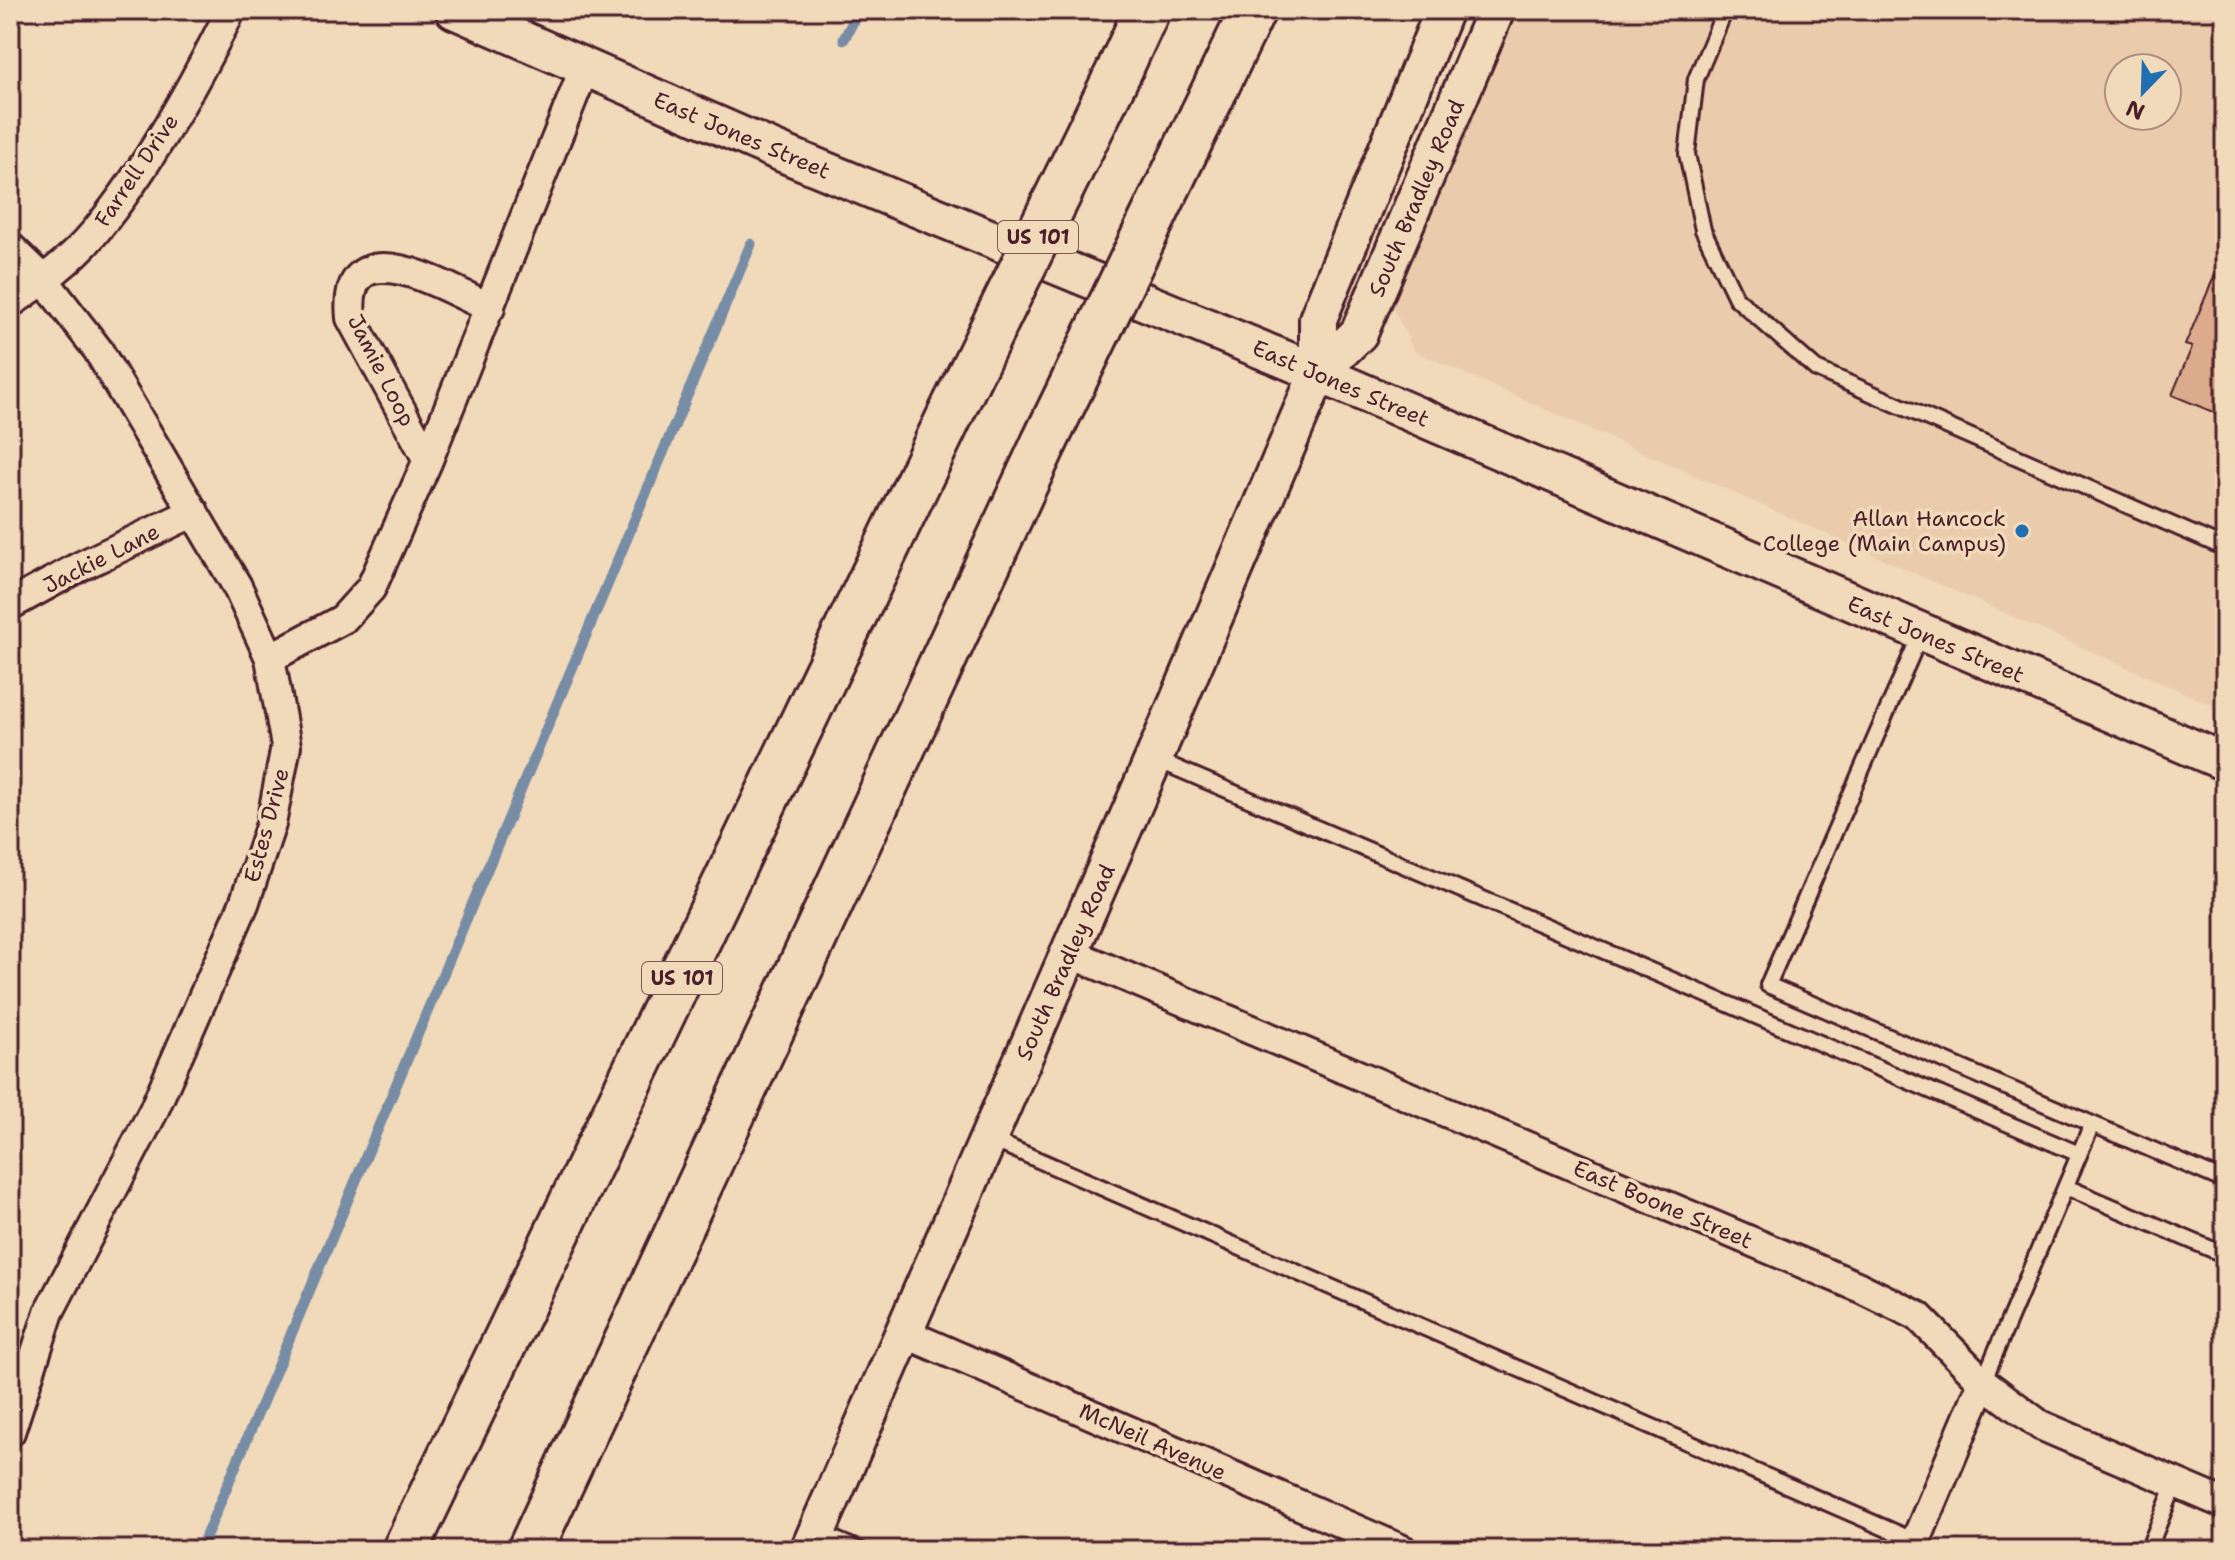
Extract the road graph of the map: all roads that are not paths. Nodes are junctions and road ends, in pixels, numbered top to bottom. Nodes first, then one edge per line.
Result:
1 (231, 10) edge
2 (454, 10) edge
3 (1147, 10) edge
4 (1253, 10) edge
5 (1444, 10) edge
6 (1496, 10) edge
7 (1725, 10) edge
8 (585, 67) junction
9 (10, 247) edge
10 (44, 280) junction
11 (10, 303) edge
12 (490, 308) junction
13 (1318, 373) junction
14 (428, 460) junction
15 (194, 512) junction
16 (2225, 548) edge
17 (10, 605) edge
18 (1921, 633) junction
19 (270, 658) junction
20 (1154, 758) junction
21 (2225, 762) edge
22 (1070, 953) junction
23 (2092, 1124) junction
24 (988, 1138) junction
25 (2079, 1154) junction
26 (2225, 1181) edge
27 (2066, 1187) junction
28 (2225, 1255) edge
29 (902, 1332) junction
30 (1983, 1382) junction
31 (10, 1432) edge
32 (2175, 1484) junction
33 (2225, 1504) edge
34 (813, 1541) edge
35 (1914, 1545) edge
36 (405, 1550) edge
37 (530, 1550) edge
38 (860, 1550) edge
39 (1403, 1550) edge
40 (2148, 1550) edge

1 - 10 street, Farrell Drive
2 - 8 street, East Jones Street
3 - 36 highway, US 101, bridge
4 - 37 highway, bridge
5 - 13 street, South Bradley Road
6 - 13 street, South Bradley Road
7 - 16 lane
8 - 12 street, Jamie Loop
8 - 13 street, East Jones Street
9 - 10 street, Estes Drive
10 - 11 street, Farrell Drive
10 - 15 street, Estes Drive
12 - 14 street, Jamie Loop
12 - 14 street, Jamie Loop
13 - 18 street, East Jones Street
13 - 20 street, South Bradley Road
14 - 19 street, Jamie Loop
15 - 17 street, Jackie Lane
15 - 19 street, Estes Drive
18 - 21 street, East Jones Street
18 - 23 lane
19 - 31 street, Estes Drive
20 - 22 street, South Bradley Road
20 - 25 lane
22 - 24 street, South Bradley Road
22 - 30 street, East Boone Street
23 - 25 lane
23 - 26 lane
24 - 29 street, South Bradley Road
24 - 35 lane
25 - 27 lane
27 - 28 lane
27 - 30 lane
29 - 34 street, South Bradley Road
29 - 39 street, McNeil Avenue
30 - 32 street, East Boone Street
30 - 35 street
32 - 33 street, East Boone Street
32 - 40 lane
34 - 38 lane

